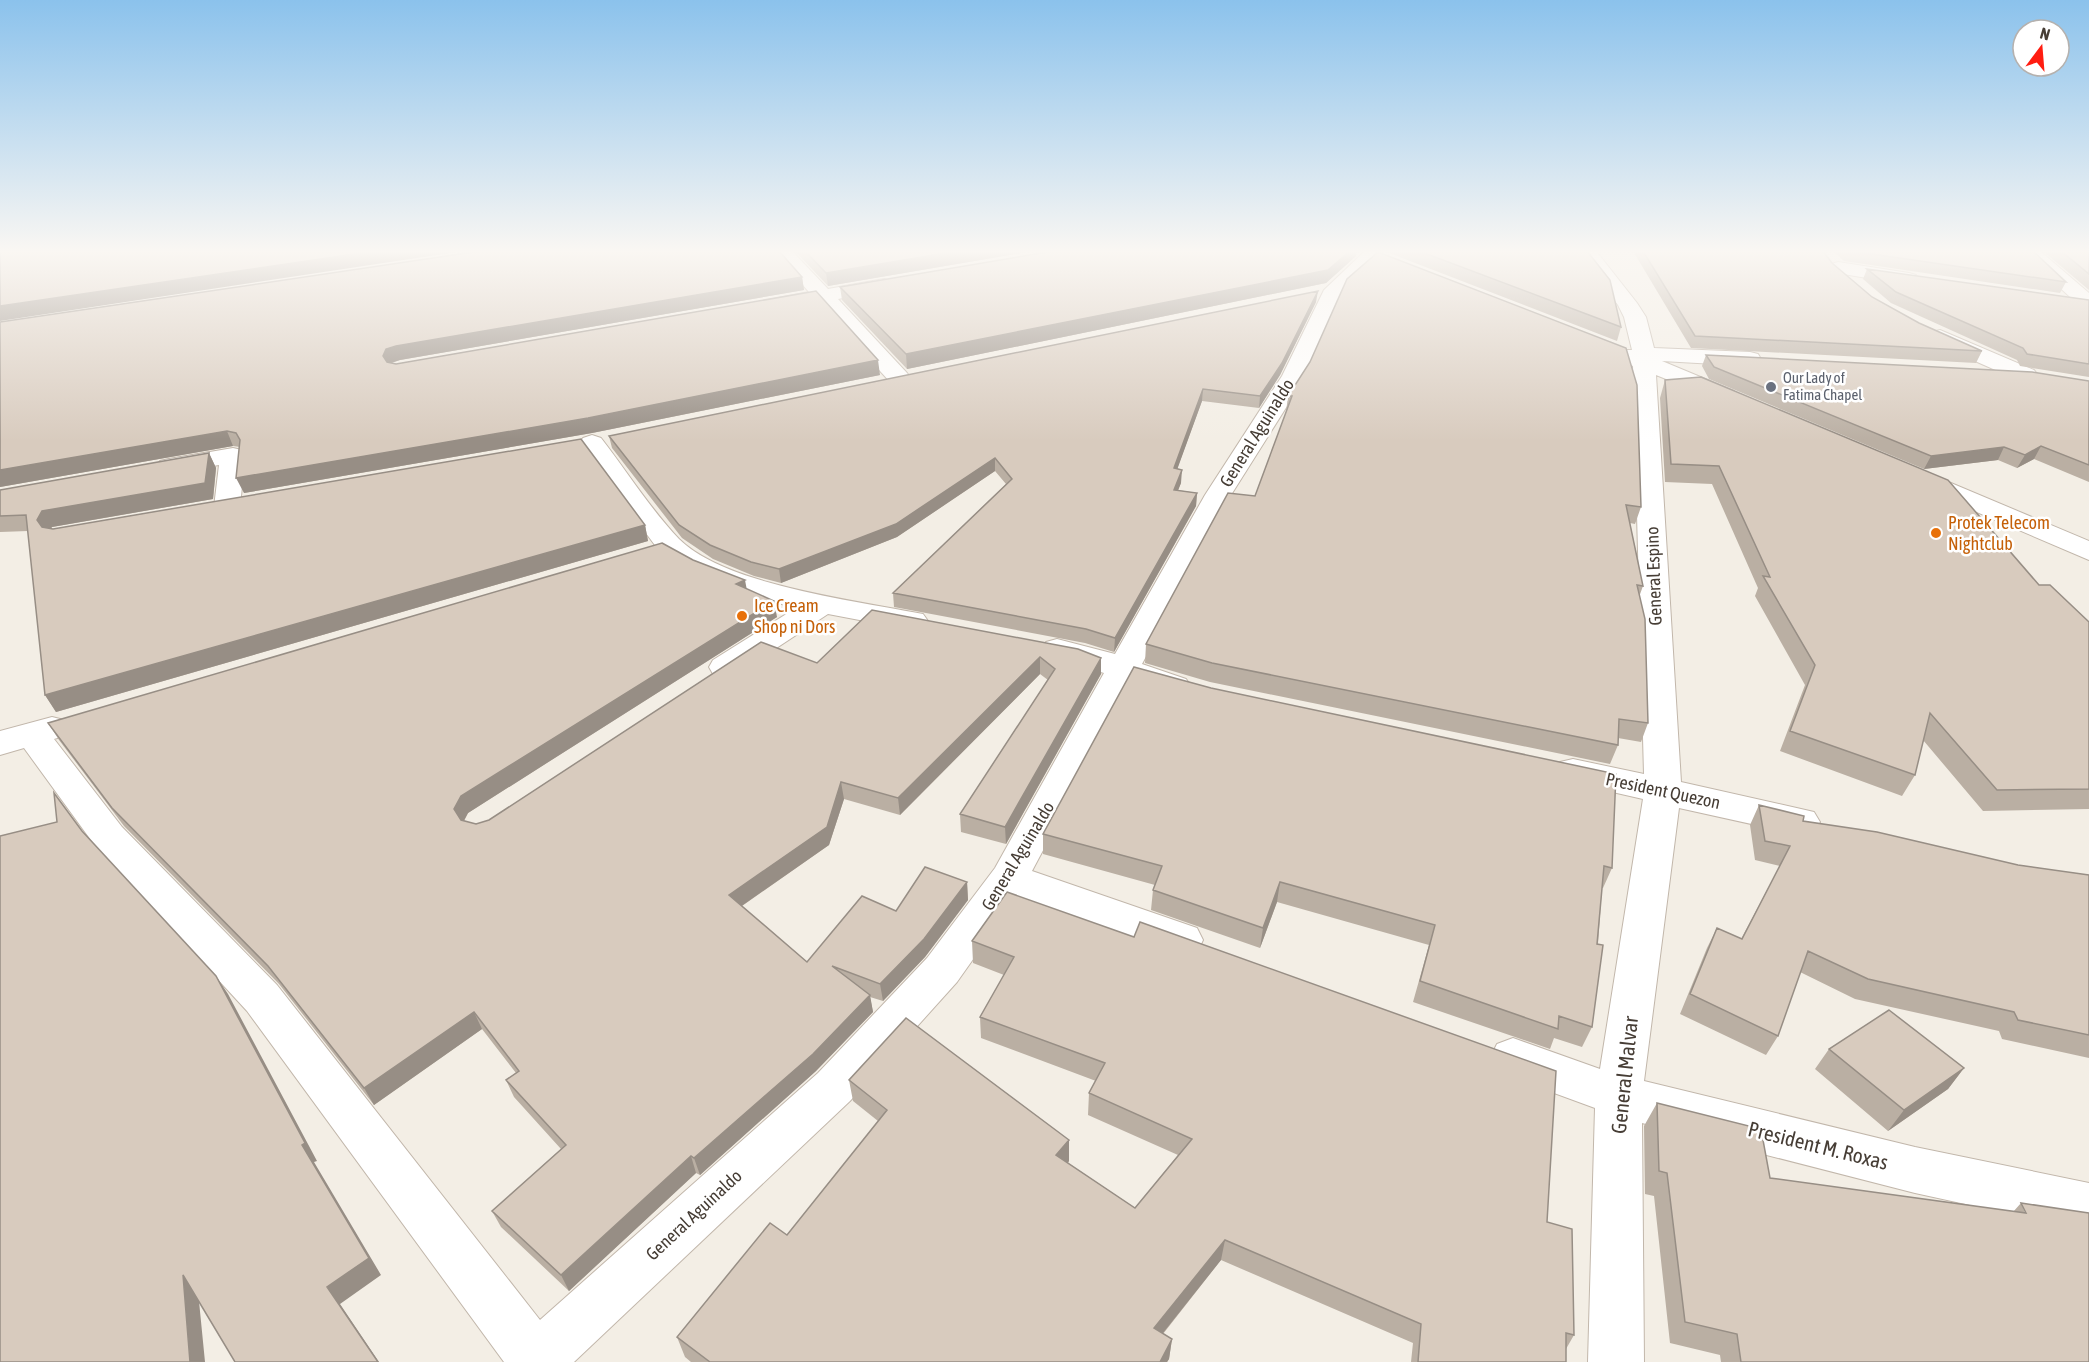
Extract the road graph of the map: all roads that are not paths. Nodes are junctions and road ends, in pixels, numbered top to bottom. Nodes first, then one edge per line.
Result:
1 (841, 315) edge
2 (1320, 315) edge
3 (1632, 315) edge
4 (1918, 327) edge
5 (1602, 345) edge
6 (1645, 358) junction
7 (1775, 361) edge
8 (1966, 372) edge
9 (900, 378) edge
10 (1743, 403) edge
11 (592, 443) dead end
12 (1894, 468) edge
13 (151, 470) edge
14 (227, 507) edge
15 (670, 546) junction
16 (2089, 550) edge
17 (636, 556) edge
18 (821, 605) junction
19 (938, 626) edge
20 (1030, 643) edge
21 (1124, 669) junction
22 (702, 683) edge
23 (1209, 695) edge
24 (76, 721) edge
25 (16, 739) edge
26 (1546, 766) edge
27 (1663, 790) junction
28 (1826, 828) edge
29 (1009, 878) junction
30 (1223, 955) edge
31 (1472, 1043) edge
32 (1618, 1096) junction
33 (2089, 1207) edge
34 (537, 1361) edge
35 (1616, 1362) edge

1 - 9 street
2 - 21 street, General Aguinaldo
3 - 6 street, General Espino
4 - 8 street
5 - 6 street
6 - 7 street
6 - 10 street
6 - 27 street, General Espino
11 - 15 street
12 - 16 street
13 - 14 street
15 - 17 street
15 - 18 street
18 - 19 street
18 - 22 street
20 - 21 street
21 - 23 street
21 - 29 street, General Aguinaldo
24 - 25 street
25 - 34 street
26 - 27 street, President Quezon
27 - 28 street, President Quezon
27 - 32 street, General Malvar
29 - 30 street
29 - 34 street, General Aguinaldo
31 - 32 street, President M. Roxas
32 - 33 street, President M. Roxas
32 - 35 street, General Malvar

